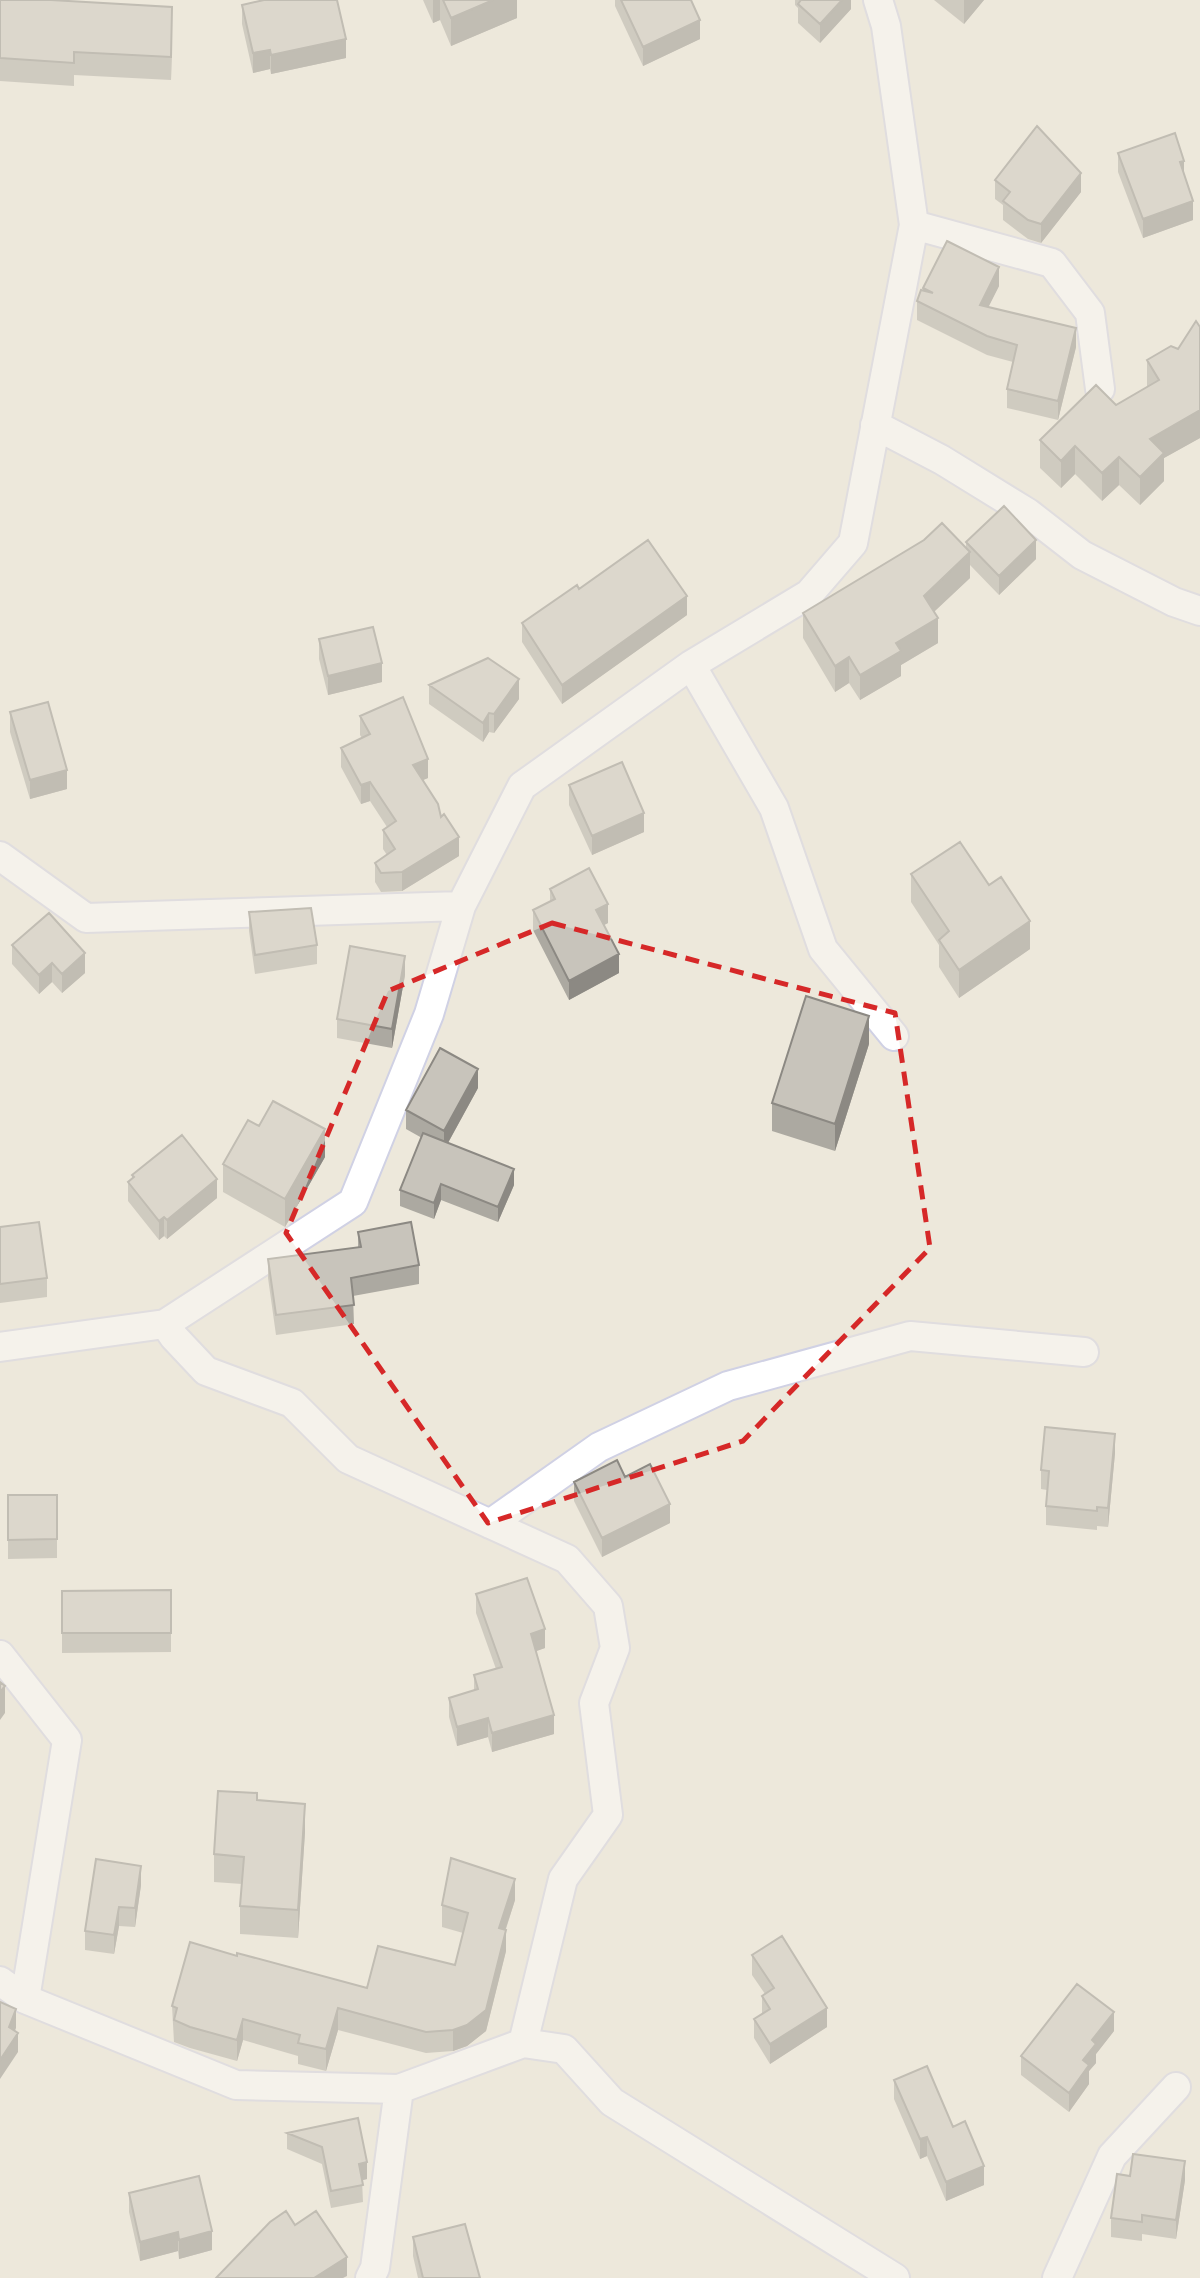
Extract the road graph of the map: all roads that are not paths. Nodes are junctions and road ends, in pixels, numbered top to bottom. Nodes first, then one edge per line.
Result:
1 (878, 0) edge
2 (914, 225) junction
3 (1100, 389) edge
4 (875, 425) junction
5 (1200, 611) edge
6 (691, 665) junction
7 (0, 856) edge
8 (461, 906) junction
9 (894, 1035) dead end
10 (165, 1324) junction
11 (0, 1347) edge
12 (1084, 1352) dead end
13 (490, 1524) junction
14 (0, 1655) edge
15 (0, 1981) edge
16 (25, 1999) junction
17 (523, 2043) junction
18 (1176, 2087) dead end
19 (399, 2089) junction
20 (370, 2278) edge
21 (895, 2278) edge
22 (1057, 2278) edge

1 - 2 street
2 - 3 street
2 - 4 street
4 - 5 street
4 - 6 street
6 - 8 street
6 - 9 street
7 - 8 street
8 - 10 street
10 - 11 street
10 - 13 street
12 - 13 street
13 - 17 street
14 - 16 street
15 - 16 street
16 - 19 street
17 - 19 street
17 - 21 street
18 - 22 street
19 - 20 street

